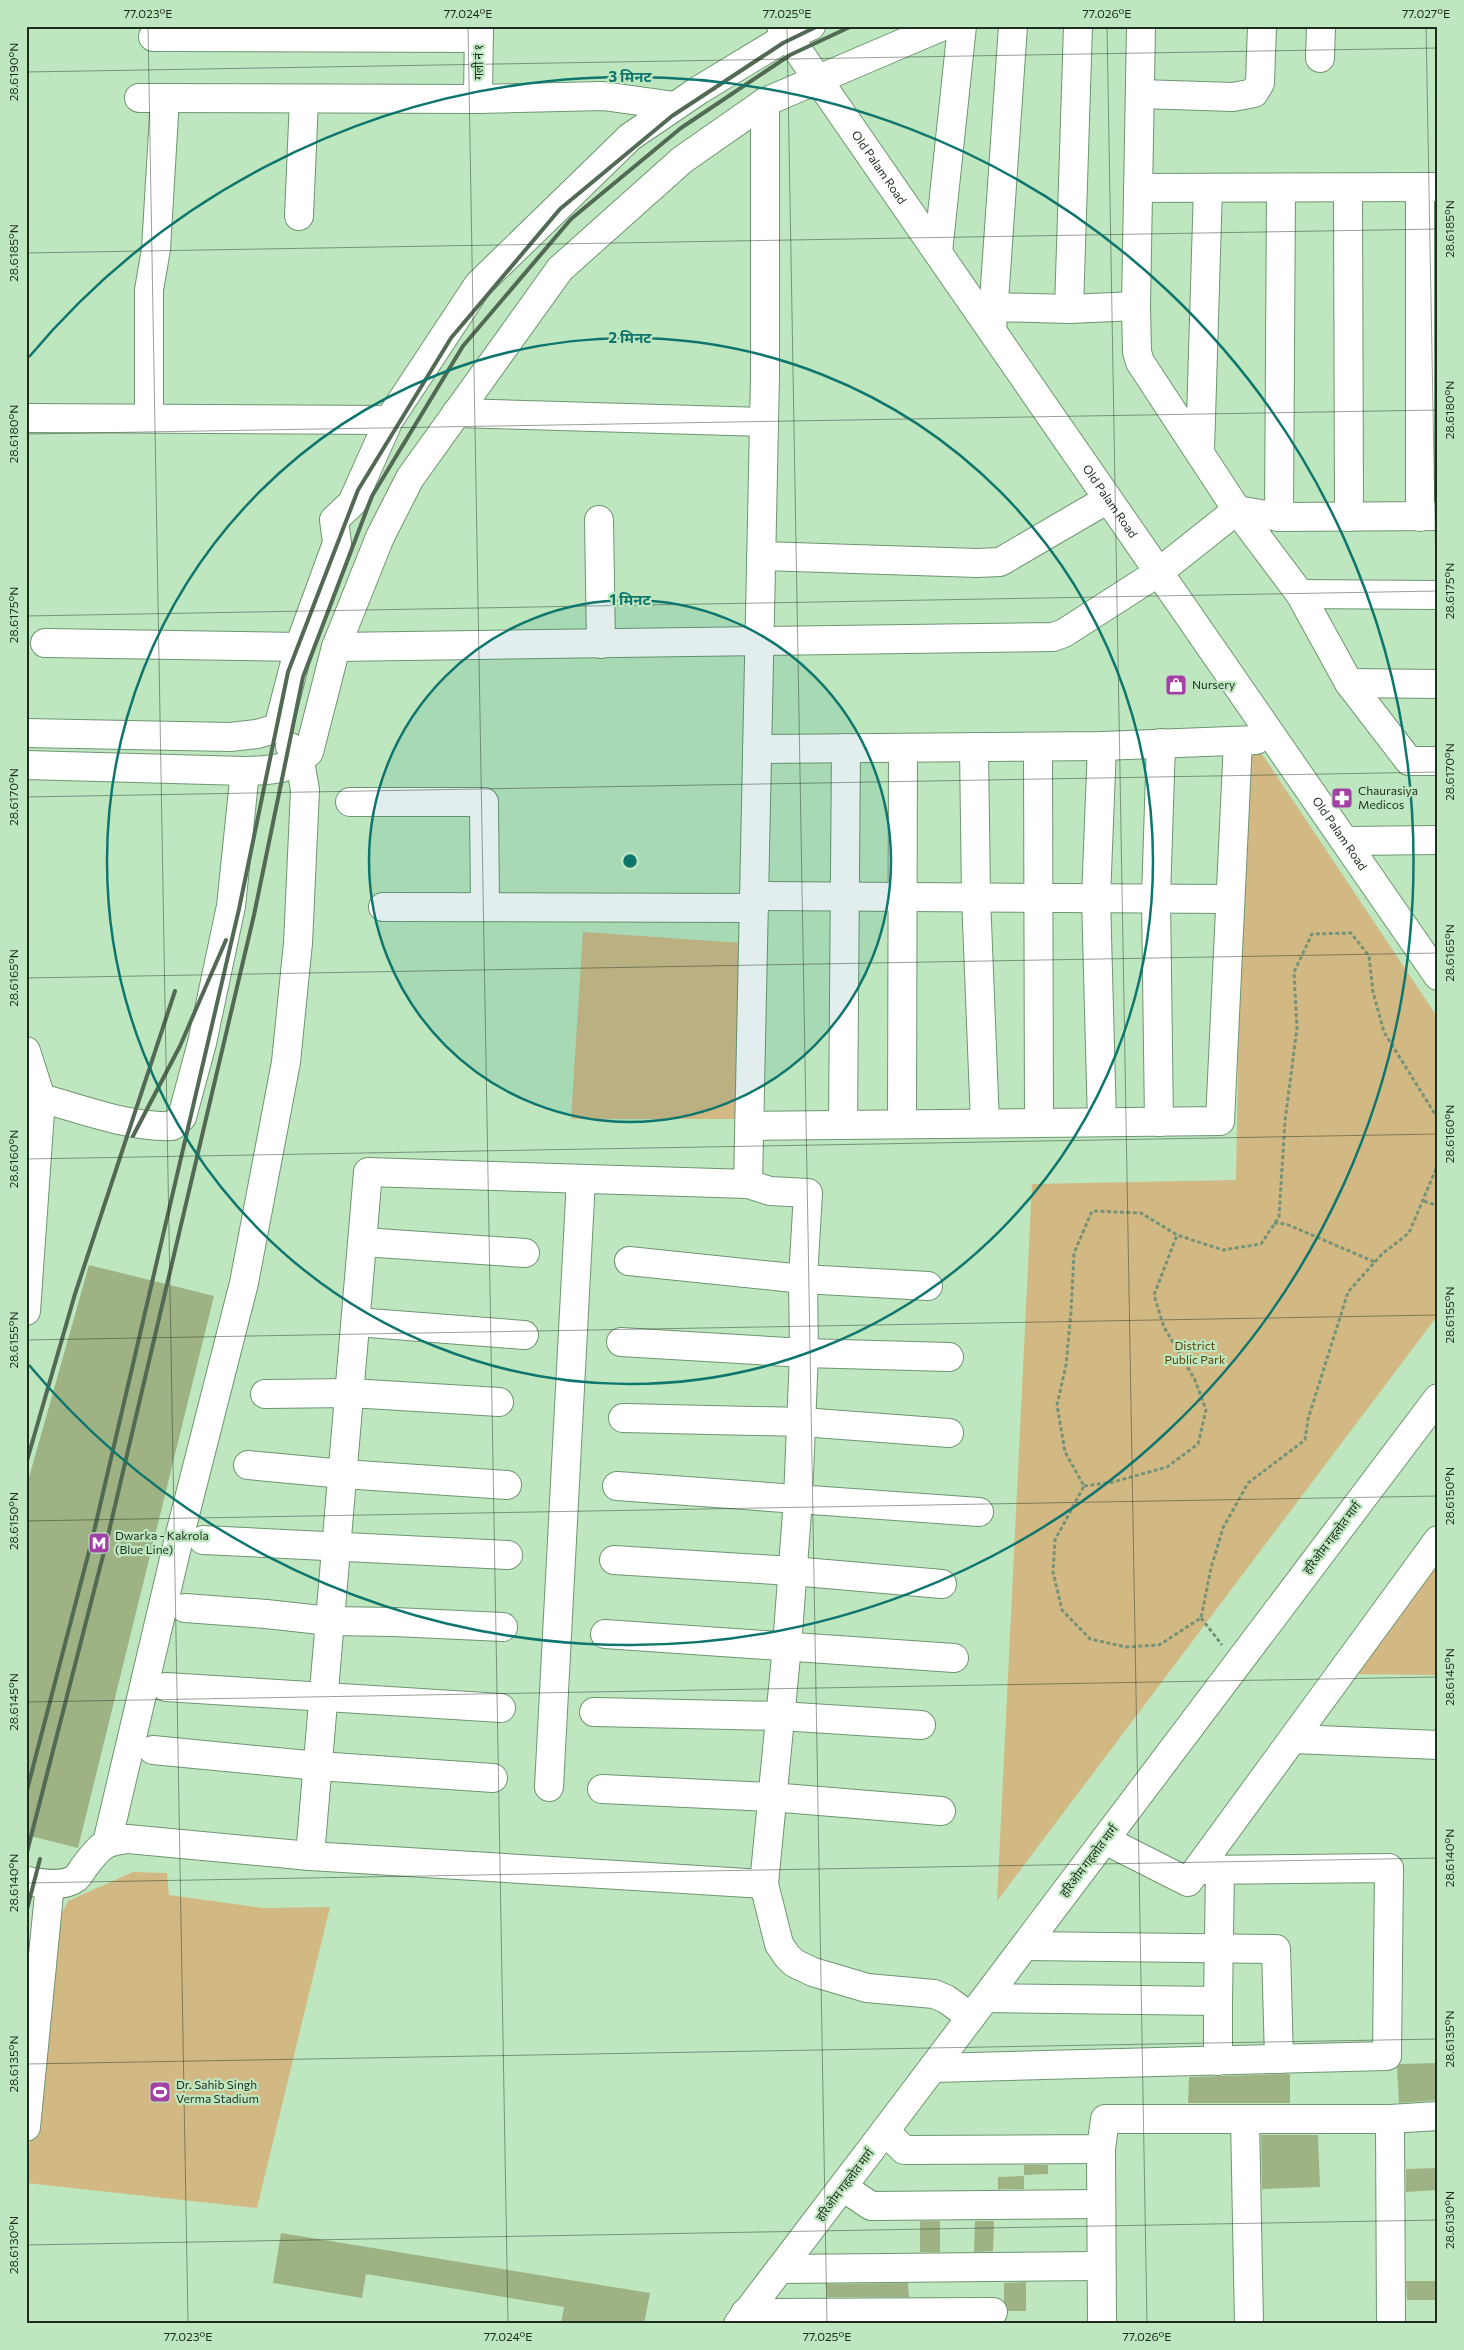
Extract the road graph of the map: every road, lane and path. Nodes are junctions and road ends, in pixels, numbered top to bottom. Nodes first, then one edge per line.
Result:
1 (943, 26) edge
2 (962, 26) edge
3 (1013, 26) edge
4 (1078, 26) edge
5 (1141, 26) edge
6 (1262, 26) edge
7 (1321, 26) edge
8 (793, 30) edge
9 (479, 32) edge
10 (153, 37) dead end
11 (1320, 58) dead end
12 (819, 80) junction
13 (1140, 94) junction
14 (478, 98) junction
15 (304, 99) junction
16 (765, 102) junction
17 (675, 106) junction
18 (1429, 187) edge
19 (1138, 188) junction
20 (1208, 188) junction
21 (1281, 188) junction
22 (1348, 188) junction
23 (299, 216) dead end
24 (938, 252) junction
25 (1136, 306) junction
26 (1069, 310) junction
27 (993, 319) junction
28 (456, 413) junction
29 (26, 418) edge
30 (149, 418) junction
31 (389, 420) junction
32 (764, 422) junction
33 (1200, 451) junction
34 (1108, 498) junction
35 (1237, 510) junction
36 (1279, 517) junction
37 (1349, 517) junction
38 (1429, 517) edge
39 (599, 520) dead end
40 (761, 556) junction
41 (1158, 572) junction
42 (1300, 594) junction
43 (1438, 595) edge
44 (760, 642) junction
45 (45, 643) dead end
46 (601, 644) junction
47 (299, 647) junction
48 (336, 647) junction
49 (1349, 683) junction
50 (1438, 684) edge
51 (278, 728) junction
52 (26, 733) edge
53 (62, 734) junction
54 (1274, 739) junction
55 (1238, 741) junction
56 (1161, 743) junction
57 (1102, 746) junction
58 (974, 747) junction
59 (1038, 747) junction
60 (846, 748) junction
61 (903, 748) junction
62 (757, 749) junction
63 (300, 761) junction
64 (1438, 761) edge
65 (26, 766) edge
66 (62, 767) junction
67 (245, 771) junction
68 (350, 802) dead end
69 (1438, 840) edge
70 (1345, 841) junction
71 (846, 896) junction
72 (904, 896) junction
73 (976, 897) junction
74 (1038, 897) junction
75 (1096, 898) junction
76 (1156, 898) junction
77 (1230, 899) junction
78 (754, 902) junction
79 (383, 907) dead end
80 (485, 907) junction
81 (1438, 976) edge
82 (26, 1051) edge
83 (41, 1098) junction
84 (1438, 1119) edge
85 (1102, 1122) junction
86 (1158, 1122) junction
87 (985, 1123) junction
88 (1039, 1123) junction
89 (902, 1124) junction
90 (843, 1125) junction
91 (750, 1126) junction
92 (1438, 1164) edge
93 (581, 1179) junction
94 (748, 1184) junction
95 (1424, 1201) junction
96 (1438, 1206) edge
97 (1274, 1223) junction
98 (1178, 1235) junction
99 (362, 1242) junction
100 (525, 1253) dead end
101 (629, 1261) dead end
102 (1375, 1262) junction
103 (803, 1279) junction
104 (928, 1286) dead end
105 (26, 1312) edge
106 (356, 1322) junction
107 (524, 1335) dead end
108 (620, 1342) dead end
109 (804, 1353) junction
110 (949, 1357) dead end
111 (350, 1393) junction
112 (265, 1394) dead end
113 (1438, 1398) edge
114 (499, 1402) dead end
115 (623, 1418) dead end
116 (802, 1422) junction
117 (949, 1433) dead end
118 (248, 1465) dead end
119 (343, 1474) junction
120 (507, 1486) dead end
121 (617, 1486) dead end
122 (1084, 1486) junction
123 (798, 1498) junction
124 (979, 1512) dead end
125 (203, 1540) dead end
126 (1438, 1540) edge
127 (337, 1546) junction
128 (508, 1555) dead end
129 (614, 1560) dead end
130 (792, 1571) junction
131 (942, 1584) dead end
132 (185, 1608) dead end
133 (1201, 1618) junction
134 (330, 1621) junction
135 (503, 1628) dead end
136 (605, 1634) dead end
137 (787, 1646) junction
138 (954, 1658) dead end
139 (1237, 1664) junction
140 (166, 1687) dead end
141 (324, 1698) junction
142 (501, 1708) dead end
143 (594, 1712) dead end
144 (780, 1716) junction
145 (921, 1725) dead end
146 (1294, 1739) junction
147 (1438, 1745) edge
148 (153, 1750) dead end
149 (318, 1766) junction
150 (493, 1778) dead end
151 (549, 1787) dead end
152 (602, 1789) dead end
153 (771, 1797) junction
154 (941, 1811) dead end
155 (1105, 1840) junction
156 (107, 1843) junction
157 (310, 1856) junction
158 (1209, 1870) junction
159 (38, 1883) edge
160 (764, 1884) junction
161 (1025, 1946) junction
162 (1220, 1948) junction
163 (1218, 2001) junction
164 (979, 2008) junction
165 (1279, 2059) junction
166 (1218, 2061) junction
167 (933, 2068) junction
168 (1438, 2116) edge
169 (1245, 2119) junction
170 (1390, 2119) junction
171 (26, 2127) edge
172 (885, 2131) junction
173 (1101, 2149) junction
174 (843, 2188) junction
175 (1101, 2204) junction
176 (1101, 2266) junction
177 (780, 2269) junction
178 (993, 2312) dead end
179 (742, 2319) edge
180 (1102, 2324) edge
181 (1249, 2324) edge
182 (1391, 2324) edge

1 - 12 street
2 - 24 street
3 - 27 street
4 - 26 street
5 - 13 street
6 - 13 street
7 - 11 street
8 - 12 street, Old Palam Road
8 - 17 street
9 - 10 street
9 - 14 street, गली नं १
12 - 16 street
12 - 24 street, Old Palam Road
13 - 19 street
14 - 15 street
14 - 17 street
15 - 23 street
15 - 30 street
16 - 28 street
16 - 32 street
17 - 31 street
18 - 22 street
18 - 38 street
19 - 20 street
19 - 25 street
20 - 21 street
20 - 33 street
21 - 22 street
21 - 36 street
22 - 37 street
24 - 27 street, Old Palam Road
25 - 26 street
25 - 33 street
26 - 27 street
27 - 34 street, Old Palam Road
28 - 32 street
28 - 48 street
29 - 30 street
30 - 31 street
31 - 47 street
32 - 40 street
33 - 35 street
34 - 40 street
34 - 41 street, Old Palam Road
35 - 36 street
35 - 41 street
35 - 42 street
36 - 37 street
37 - 38 street
39 - 46 street
40 - 44 street
41 - 44 street
41 - 54 street, Old Palam Road
42 - 43 street
42 - 49 street
44 - 46 street
44 - 62 street
45 - 47 street
46 - 48 street
47 - 51 street
48 - 63 street
49 - 50 street
49 - 64 street
51 - 53 street
51 - 63 street
52 - 53 street
53 - 66 street
54 - 55 street
54 - 70 street, Old Palam Road
55 - 56 street
55 - 77 street
56 - 57 street
56 - 76 street
57 - 59 street
57 - 75 street
58 - 59 street
58 - 61 street
58 - 73 street
59 - 74 street
60 - 61 street
60 - 62 street
60 - 71 street
61 - 72 street
62 - 78 street
63 - 67 street
63 - 156 street
65 - 66 street
66 - 67 street
67 - 83 street
68 - 80 street
69 - 70 street
70 - 81 street, Old Palam Road
71 - 72 street
71 - 78 street
71 - 90 street
72 - 73 street
72 - 89 street
73 - 74 street
73 - 87 street
74 - 75 street
74 - 88 street
75 - 76 street
75 - 85 street
76 - 77 street
76 - 86 street
77 - 86 street
78 - 80 street
78 - 91 street
79 - 80 street
82 - 83 street
83 - 105 street
84 - 97 path
85 - 86 street
85 - 88 street
87 - 88 street
87 - 89 street
89 - 90 street
90 - 91 street
91 - 94 street
92 - 95 path
93 - 94 street
93 - 99 street
93 - 151 street
94 - 103 street
95 - 96 path
95 - 102 path
97 - 98 path
97 - 102 path
98 - 122 path
98 - 122 path
99 - 100 street
99 - 106 street
101 - 103 street
102 - 133 path
103 - 104 street
103 - 109 street
106 - 107 street
106 - 111 street
108 - 109 street
109 - 110 street
109 - 116 street
111 - 112 street
111 - 114 street
111 - 119 street
113 - 139 street, हरिओम गहलोत मार्ग
115 - 116 street
116 - 117 street
116 - 123 street
118 - 119 street
119 - 120 street
119 - 127 street
121 - 123 street
122 - 133 path
123 - 124 street
123 - 130 street
125 - 127 street
126 - 146 street
127 - 128 street
127 - 134 street
129 - 130 street
130 - 131 street
130 - 137 street
132 - 134 street
133 - 139 path
134 - 135 street
134 - 141 street
136 - 137 street
137 - 138 street
137 - 144 street
139 - 155 street, हरिओम गहलोत मार्ग
140 - 141 street
141 - 142 street
141 - 149 street
143 - 144 street
144 - 145 street
144 - 153 street
146 - 147 street
146 - 158 street
148 - 149 street
149 - 150 street
149 - 157 street
152 - 153 street
153 - 154 street
153 - 160 street
155 - 158 street
155 - 161 street, हरिओम गहलोत मार्ग
156 - 157 street
156 - 159 street
157 - 160 street
158 - 162 street
158 - 165 street
159 - 171 street
160 - 164 street
161 - 162 street
161 - 164 street, हरिओम गहलोत मार्ग
162 - 163 street
162 - 165 street
163 - 164 street
163 - 166 street
164 - 167 street, हरिओम गहलोत मार्ग
165 - 166 street
166 - 167 street
167 - 172 street, हरिओम गहलोत मार्ग
168 - 170 street
169 - 170 street
169 - 173 street
169 - 181 street
170 - 182 street
172 - 173 street
172 - 174 street, हरिओम गहलोत मार्ग
173 - 175 street
174 - 175 street
174 - 177 street, हरिओम गहलोत मार्ग
175 - 176 street
176 - 177 street
176 - 180 street
177 - 179 street, हरिओम गहलोत मार्ग
178 - 179 street

